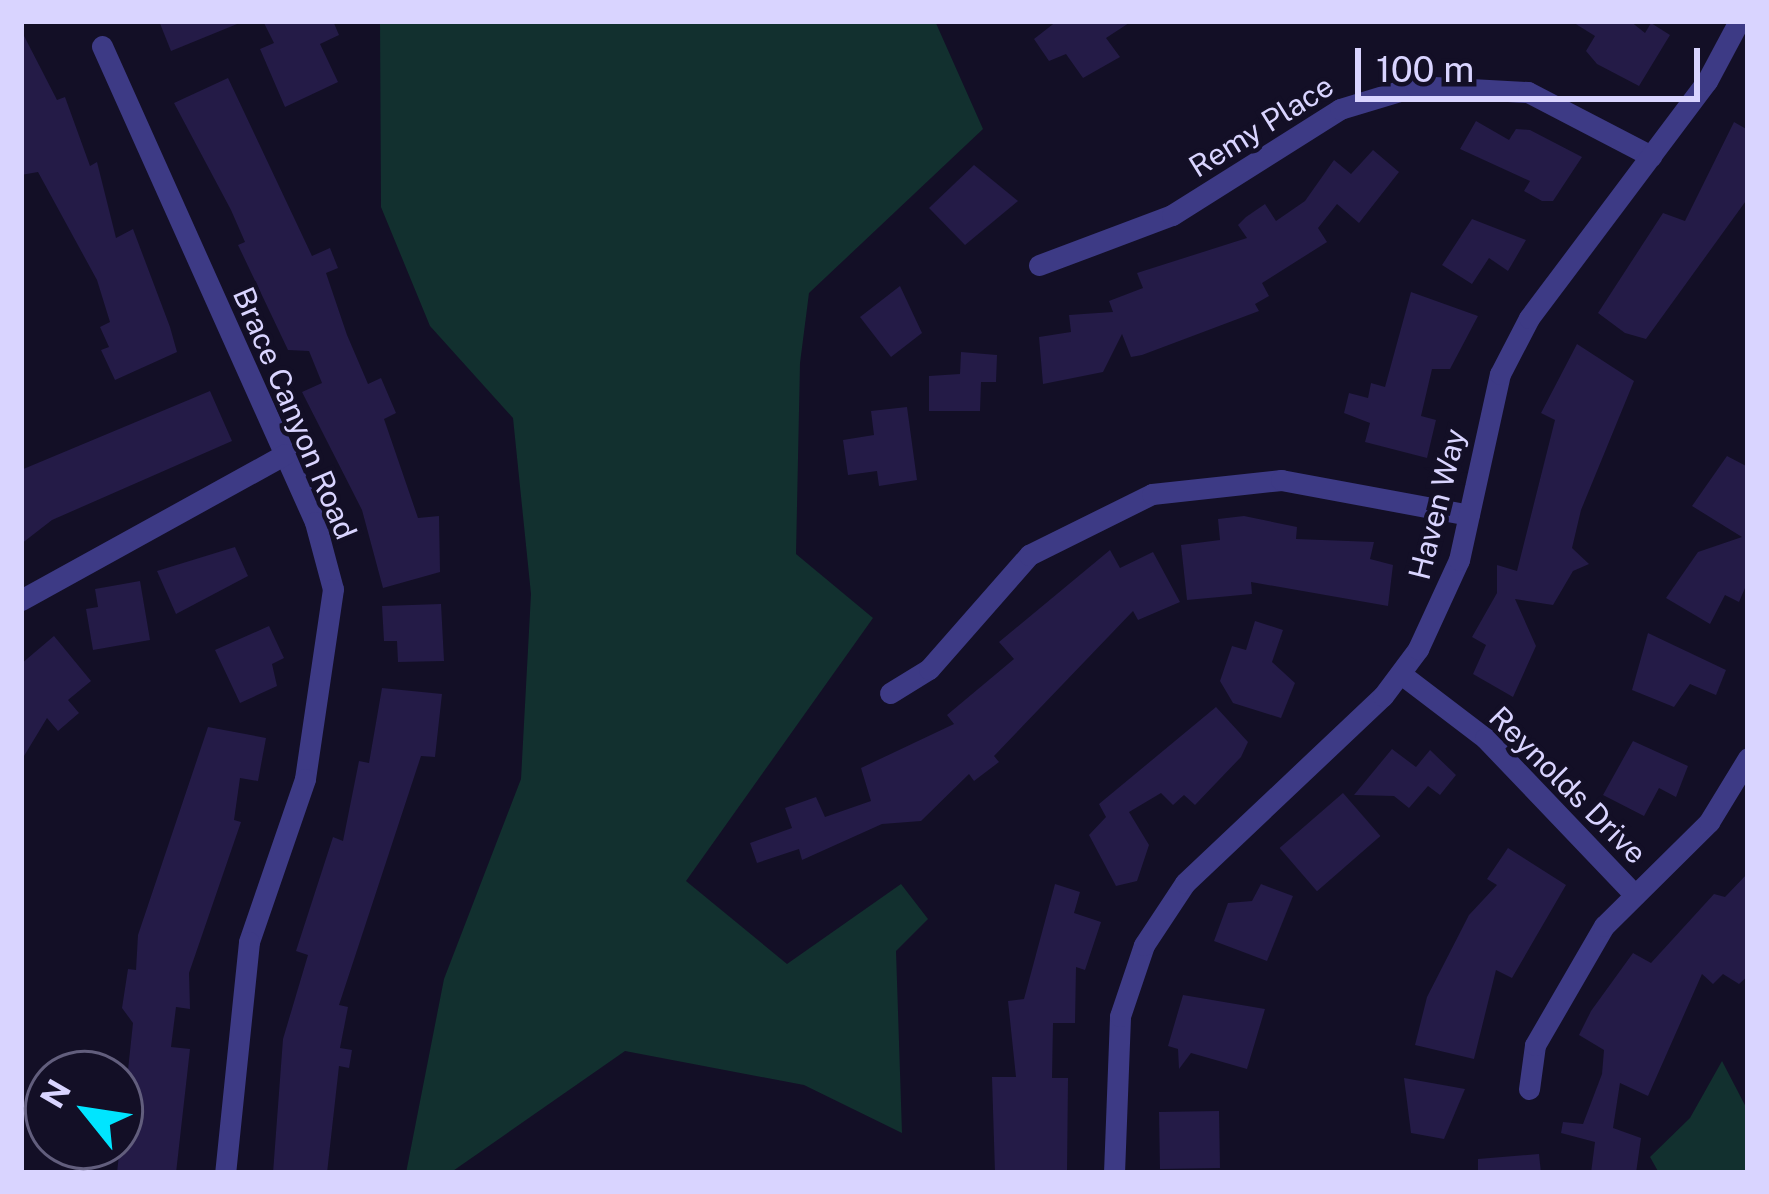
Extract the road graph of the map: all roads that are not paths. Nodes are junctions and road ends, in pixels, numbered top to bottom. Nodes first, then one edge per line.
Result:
1 (1738, 21) edge
2 (102, 46) dead end
3 (1651, 156) junction
4 (1039, 265) dead end
5 (285, 454) junction
6 (1469, 514) junction
7 (21, 600) edge
8 (1401, 674) junction
9 (890, 694) dead end
10 (1748, 758) edge
11 (1635, 895) junction
12 (1529, 1089) dead end
13 (225, 1173) edge
14 (1114, 1173) edge

1 - 3 street, Haven Way
2 - 5 street, Brace Canyon Road
3 - 4 street, Remy Place
3 - 6 street, Haven Way
5 - 7 street
5 - 13 street, Brace Canyon Road
6 - 8 street, Haven Way
6 - 9 street
8 - 11 street, Reynolds Drive
8 - 14 street, Haven Way
10 - 11 street
11 - 12 street

